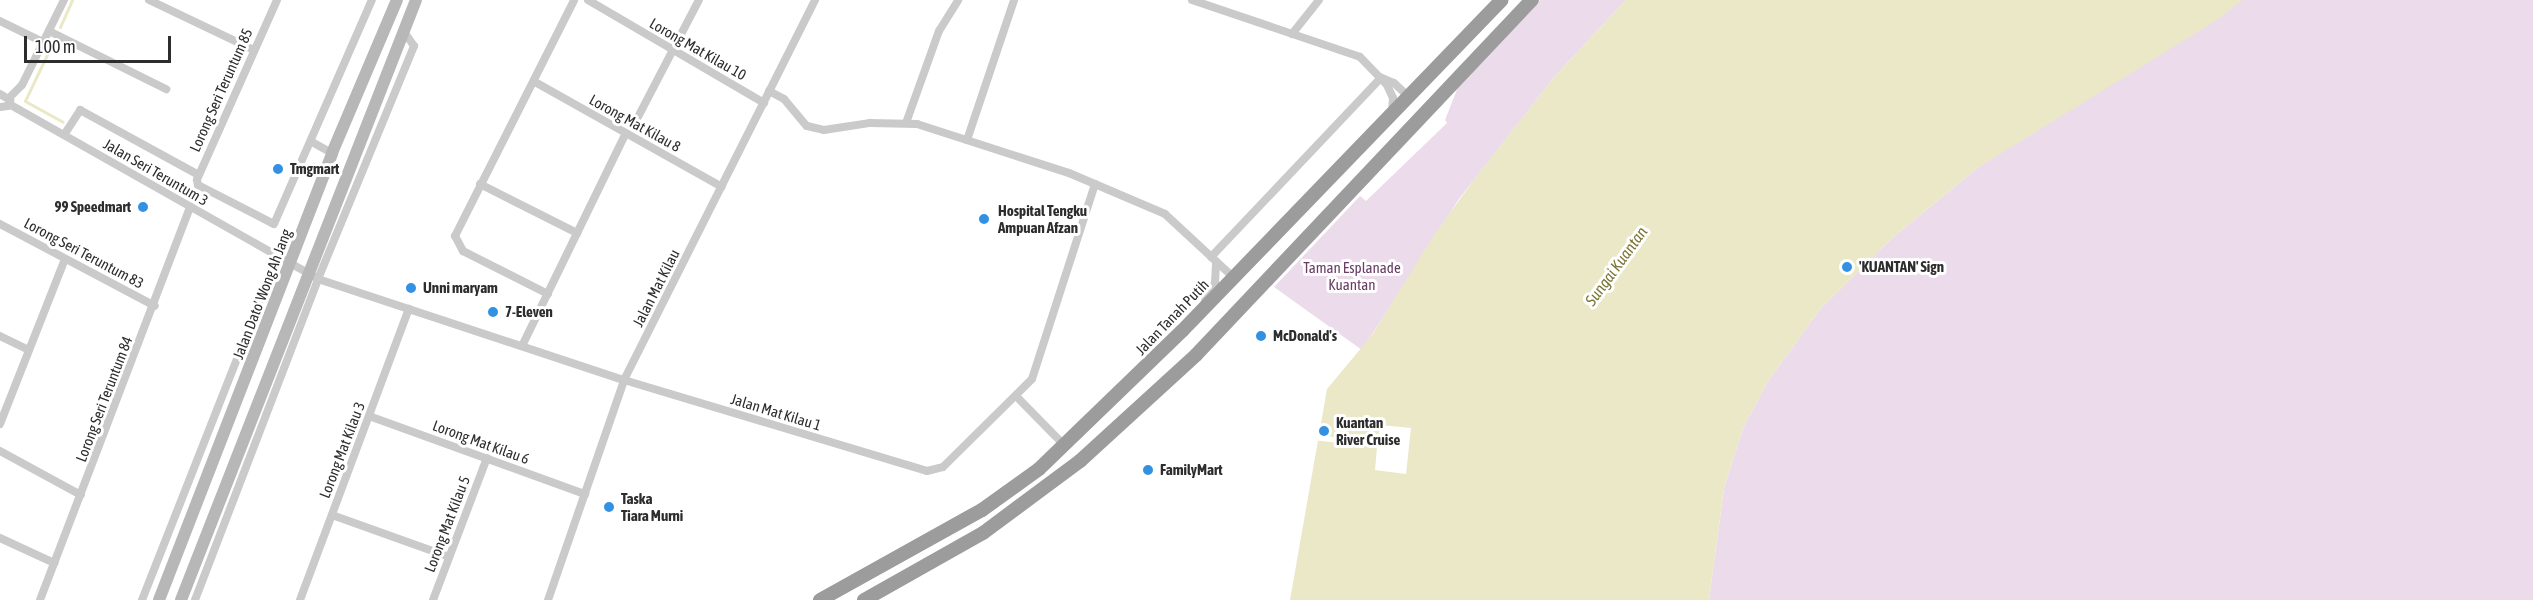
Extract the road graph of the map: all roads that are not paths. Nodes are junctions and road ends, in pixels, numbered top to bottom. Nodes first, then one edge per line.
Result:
1 (64, 0) edge
2 (149, 0) edge
3 (277, 0) edge
4 (372, 0) edge
5 (397, 0) edge
6 (416, 0) edge
7 (574, 0) edge
8 (588, 0) edge
9 (699, 0) edge
10 (815, 0) edge
11 (958, 0) edge
12 (1014, 0) edge
13 (1192, 0) edge
14 (1319, 0) edge
15 (1502, 0) edge
16 (1532, 0) edge
17 (0, 21) edge
18 (403, 30) junction
19 (49, 31) junction
20 (1292, 34) junction
21 (43, 42) junction
22 (254, 50) junction
23 (673, 50) junction
24 (1381, 78) junction
25 (535, 82) junction
26 (166, 88) dead end
27 (769, 91) junction
28 (0, 94) edge
29 (1439, 95) junction
30 (1409, 97) junction
31 (764, 103) junction
32 (4, 105) edge
33 (1392, 114) junction
34 (638, 117) dead end
35 (906, 123) junction
36 (1405, 132) junction
37 (626, 133) junction
38 (361, 134) junction
39 (64, 135) junction
40 (967, 140) junction
41 (376, 141) junction
42 (312, 142) junction
43 (332, 153) junction
44 (197, 174) junction
45 (342, 181) junction
46 (480, 184) junction
47 (1095, 184) junction
48 (357, 187) junction
49 (722, 187) junction
50 (190, 207) junction
51 (0, 224) edge
52 (577, 233) junction
53 (277, 257) junction
54 (65, 259) junction
55 (1213, 260) junction
56 (289, 264) junction
57 (306, 273) junction
58 (1233, 277) junction
59 (318, 279) junction
60 (548, 294) junction
61 (155, 306) junction
62 (409, 309) junction
63 (1237, 309) junction
64 (1199, 312) junction
65 (1182, 331) junction
66 (0, 336) edge
67 (522, 346) junction
68 (29, 350) junction
69 (624, 380) junction
70 (1017, 397) junction
71 (369, 416) junction
72 (0, 424) edge
73 (1065, 446) junction
74 (0, 451) edge
75 (487, 458) junction
76 (585, 494) junction
77 (81, 495) junction
78 (332, 515) junction
79 (0, 538) edge
80 (449, 557) junction
81 (54, 563) junction
82 (188, 581) junction
83 (201, 584) junction
84 (40, 600) edge
85 (142, 600) edge
86 (159, 600) edge
87 (181, 600) edge
88 (195, 600) edge
89 (300, 600) edge
90 (433, 600) edge
91 (548, 600) edge
92 (820, 600) edge
93 (864, 600) edge

1 - 19 street
2 - 22 street
3 - 22 street, Lorong Seri Teruntum 85
4 - 42 street
5 - 43 main road, Jalan Dato' Wong Ah Jang
6 - 18 main road
7 - 25 street
8 - 23 street, Lorong Mat Kilau 10
9 - 23 street
10 - 27 street, Jalan Mat Kilau
11 - 35 street
12 - 40 street
13 - 20 street
14 - 20 street
15 - 30 highway, Jalan Tanah Putih
16 - 29 highway
17 - 21 street
18 - 38 main road
18 - 41 street
19 - 21 street
19 - 26 street
20 - 24 street
21 - 32 street
22 - 44 street, Lorong Seri Teruntum 85
23 - 31 street, Lorong Mat Kilau 10
23 - 34 street
24 - 30 street
24 - 33 street
24 - 55 street
25 - 37 street, Lorong Mat Kilau 8
25 - 46 street
27 - 31 street, Jalan Mat Kilau
27 - 35 street
28 - 32 street, Jalan Seri Teruntum 3
29 - 30 highway
29 - 36 highway
30 - 33 highway, Jalan Tanah Putih
30 - 36 highway
31 - 49 street, Jalan Mat Kilau
32 - 39 street, Jalan Seri Teruntum 3
33 - 58 highway, Jalan Tanah Putih
35 - 40 street
36 - 63 highway
37 - 49 street, Lorong Mat Kilau 8
37 - 52 street
38 - 41 street
38 - 45 main road
39 - 44 street
39 - 50 street, Jalan Seri Teruntum 3
40 - 47 street
41 - 48 street
42 - 43 street
42 - 44 street
43 - 56 main road, Jalan Dato' Wong Ah Jang
45 - 48 street
45 - 57 main road
46 - 52 street
46 - 60 street
47 - 55 street
47 - 70 street, Jalan Mat Kilau 1
48 - 59 street
49 - 69 street, Jalan Mat Kilau
50 - 53 street, Jalan Seri Teruntum 3
50 - 61 street, Lorong Seri Teruntum 84
51 - 54 street, Lorong Seri Teruntum 83
52 - 60 street
53 - 56 street, Jalan Seri Teruntum 3
53 - 85 street
54 - 61 street, Lorong Seri Teruntum 83
54 - 68 street
55 - 58 street
55 - 64 street
56 - 57 street, Jalan Mat Kilau 1
56 - 86 main road, Jalan Dato' Wong Ah Jang
57 - 59 street, Jalan Mat Kilau 1
57 - 82 main road
58 - 64 highway, Jalan Tanah Putih
59 - 62 street, Jalan Mat Kilau 1
59 - 83 street
60 - 67 street
61 - 77 street, Lorong Seri Teruntum 84
62 - 67 street, Jalan Mat Kilau 1
62 - 71 street, Lorong Mat Kilau 3
63 - 65 highway
63 - 93 highway
64 - 65 highway, Jalan Tanah Putih
65 - 73 highway, Jalan Tanah Putih
66 - 68 street
67 - 69 street, Jalan Mat Kilau 1
68 - 72 street
69 - 70 street, Jalan Mat Kilau 1
69 - 76 street, Jalan Mat Kilau
70 - 73 street
71 - 75 street, Lorong Mat Kilau 6
71 - 78 street, Lorong Mat Kilau 3
73 - 92 highway, Jalan Tanah Putih
74 - 77 street
75 - 76 street, Lorong Mat Kilau 6
75 - 80 street, Lorong Mat Kilau 5
76 - 91 street, Jalan Mat Kilau
77 - 81 street, Lorong Seri Teruntum 84
78 - 80 street
78 - 89 street, Lorong Mat Kilau 3
79 - 81 street
80 - 90 street, Lorong Mat Kilau 5
81 - 84 street, Lorong Seri Teruntum 84
82 - 83 street
82 - 87 main road
83 - 88 street

